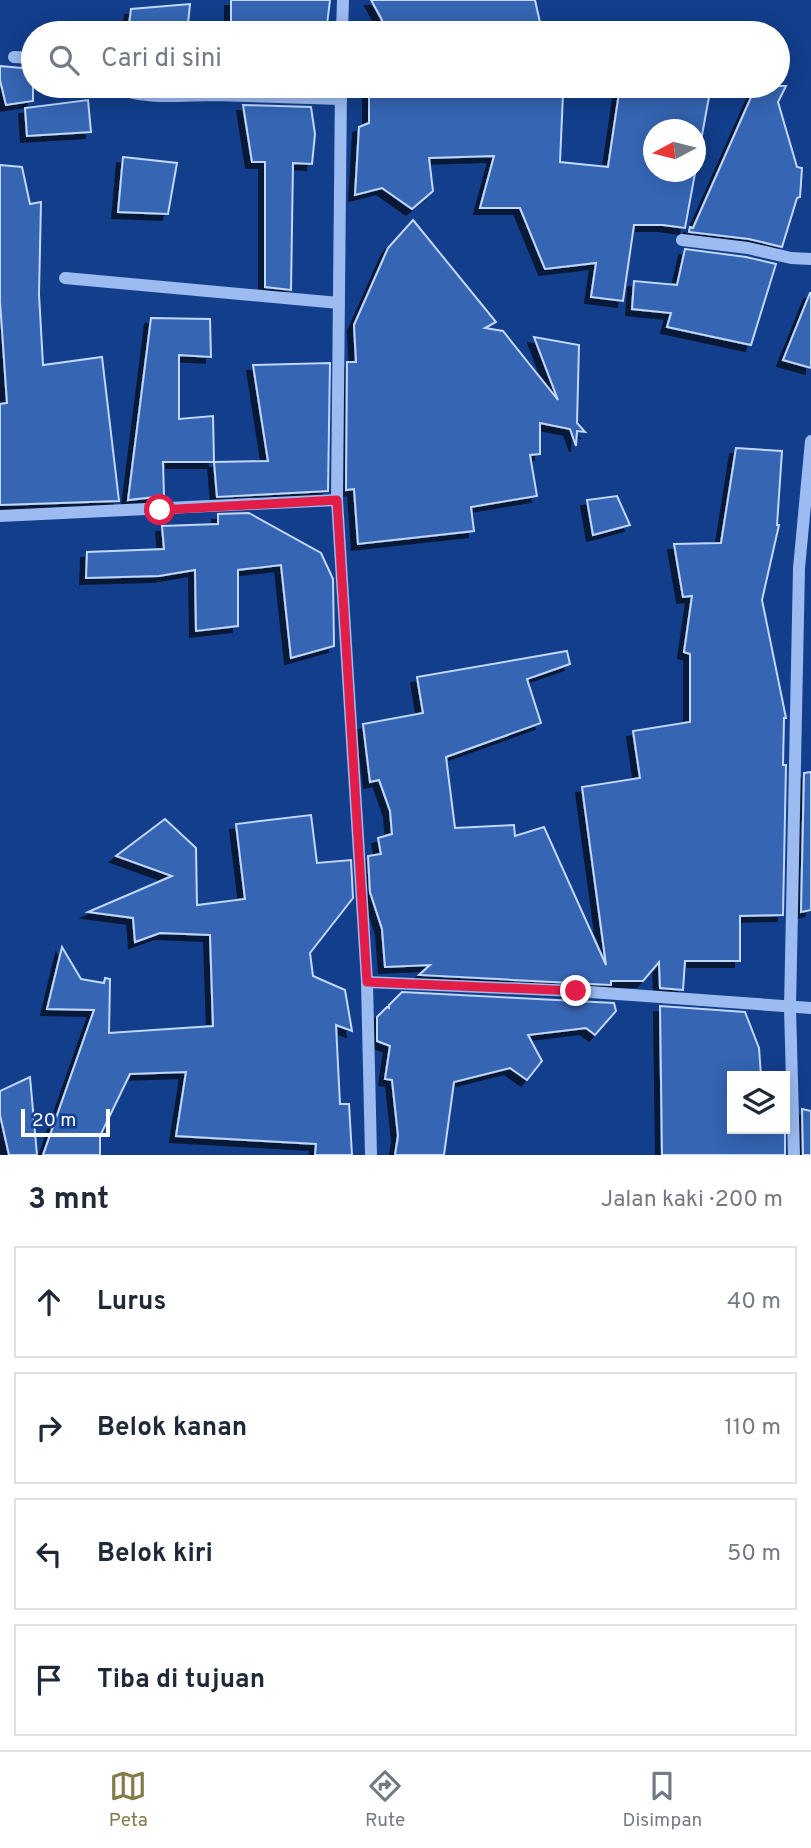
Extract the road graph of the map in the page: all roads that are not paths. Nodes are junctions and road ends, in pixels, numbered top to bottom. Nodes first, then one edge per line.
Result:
1 (343, 0) edge
2 (342, 21) edge
3 (14, 57) dead end
4 (21, 57) edge
5 (341, 98) edge
6 (682, 240) dead end
7 (811, 259) edge
8 (65, 278) dead end
9 (339, 303) junction
10 (811, 441) edge
11 (337, 500) junction
12 (0, 516) edge
13 (367, 982) junction
14 (790, 1008) junction
15 (811, 1008) edge
16 (371, 1155) edge
17 (794, 1155) edge

1 - 2 street
3 - 4 street
5 - 9 street
6 - 7 street
8 - 9 street
9 - 11 street
10 - 14 street
11 - 12 street
11 - 13 street
13 - 14 street
13 - 16 street
14 - 15 street
14 - 17 street

